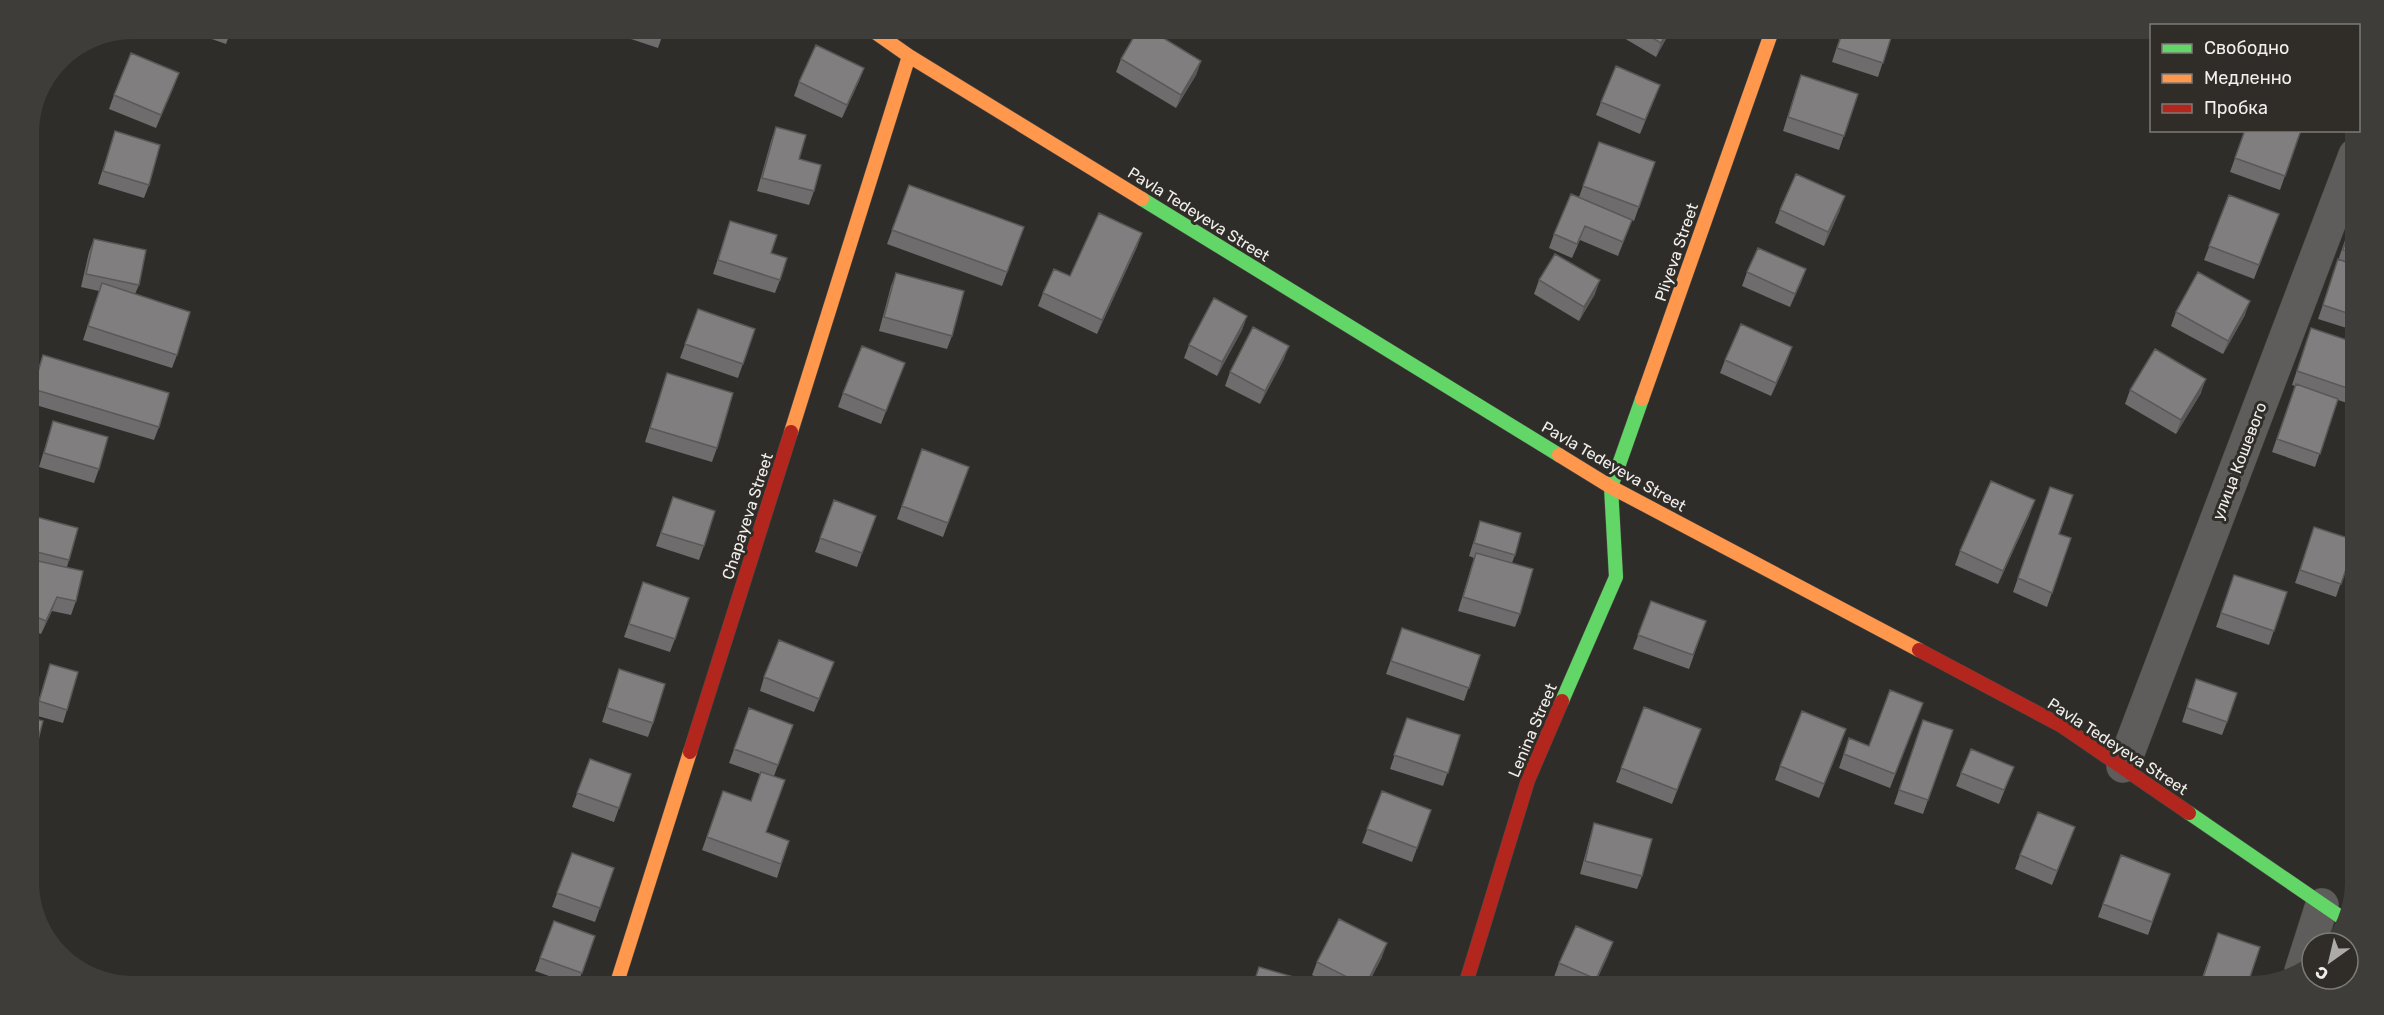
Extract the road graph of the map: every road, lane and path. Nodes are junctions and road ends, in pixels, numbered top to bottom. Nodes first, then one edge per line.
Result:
1 (885, 39) edge
2 (1769, 39) edge
3 (909, 56) junction
4 (2345, 181) edge
5 (1611, 487) junction
6 (2123, 766) junction
7 (2335, 913) edge
8 (2324, 931) edge
9 (619, 976) edge
10 (1467, 976) edge

1 - 3 street, Pavla Tedeyeva Street
2 - 5 street, Pliyeva Street
3 - 5 street, Pavla Tedeyeva Street
3 - 9 street, Chapayeva Street
4 - 6 street, улица Кошевого
5 - 6 street, Pavla Tedeyeva Street
5 - 10 street, Lenina Street
6 - 7 street, Pavla Tedeyeva Street
7 - 8 street

